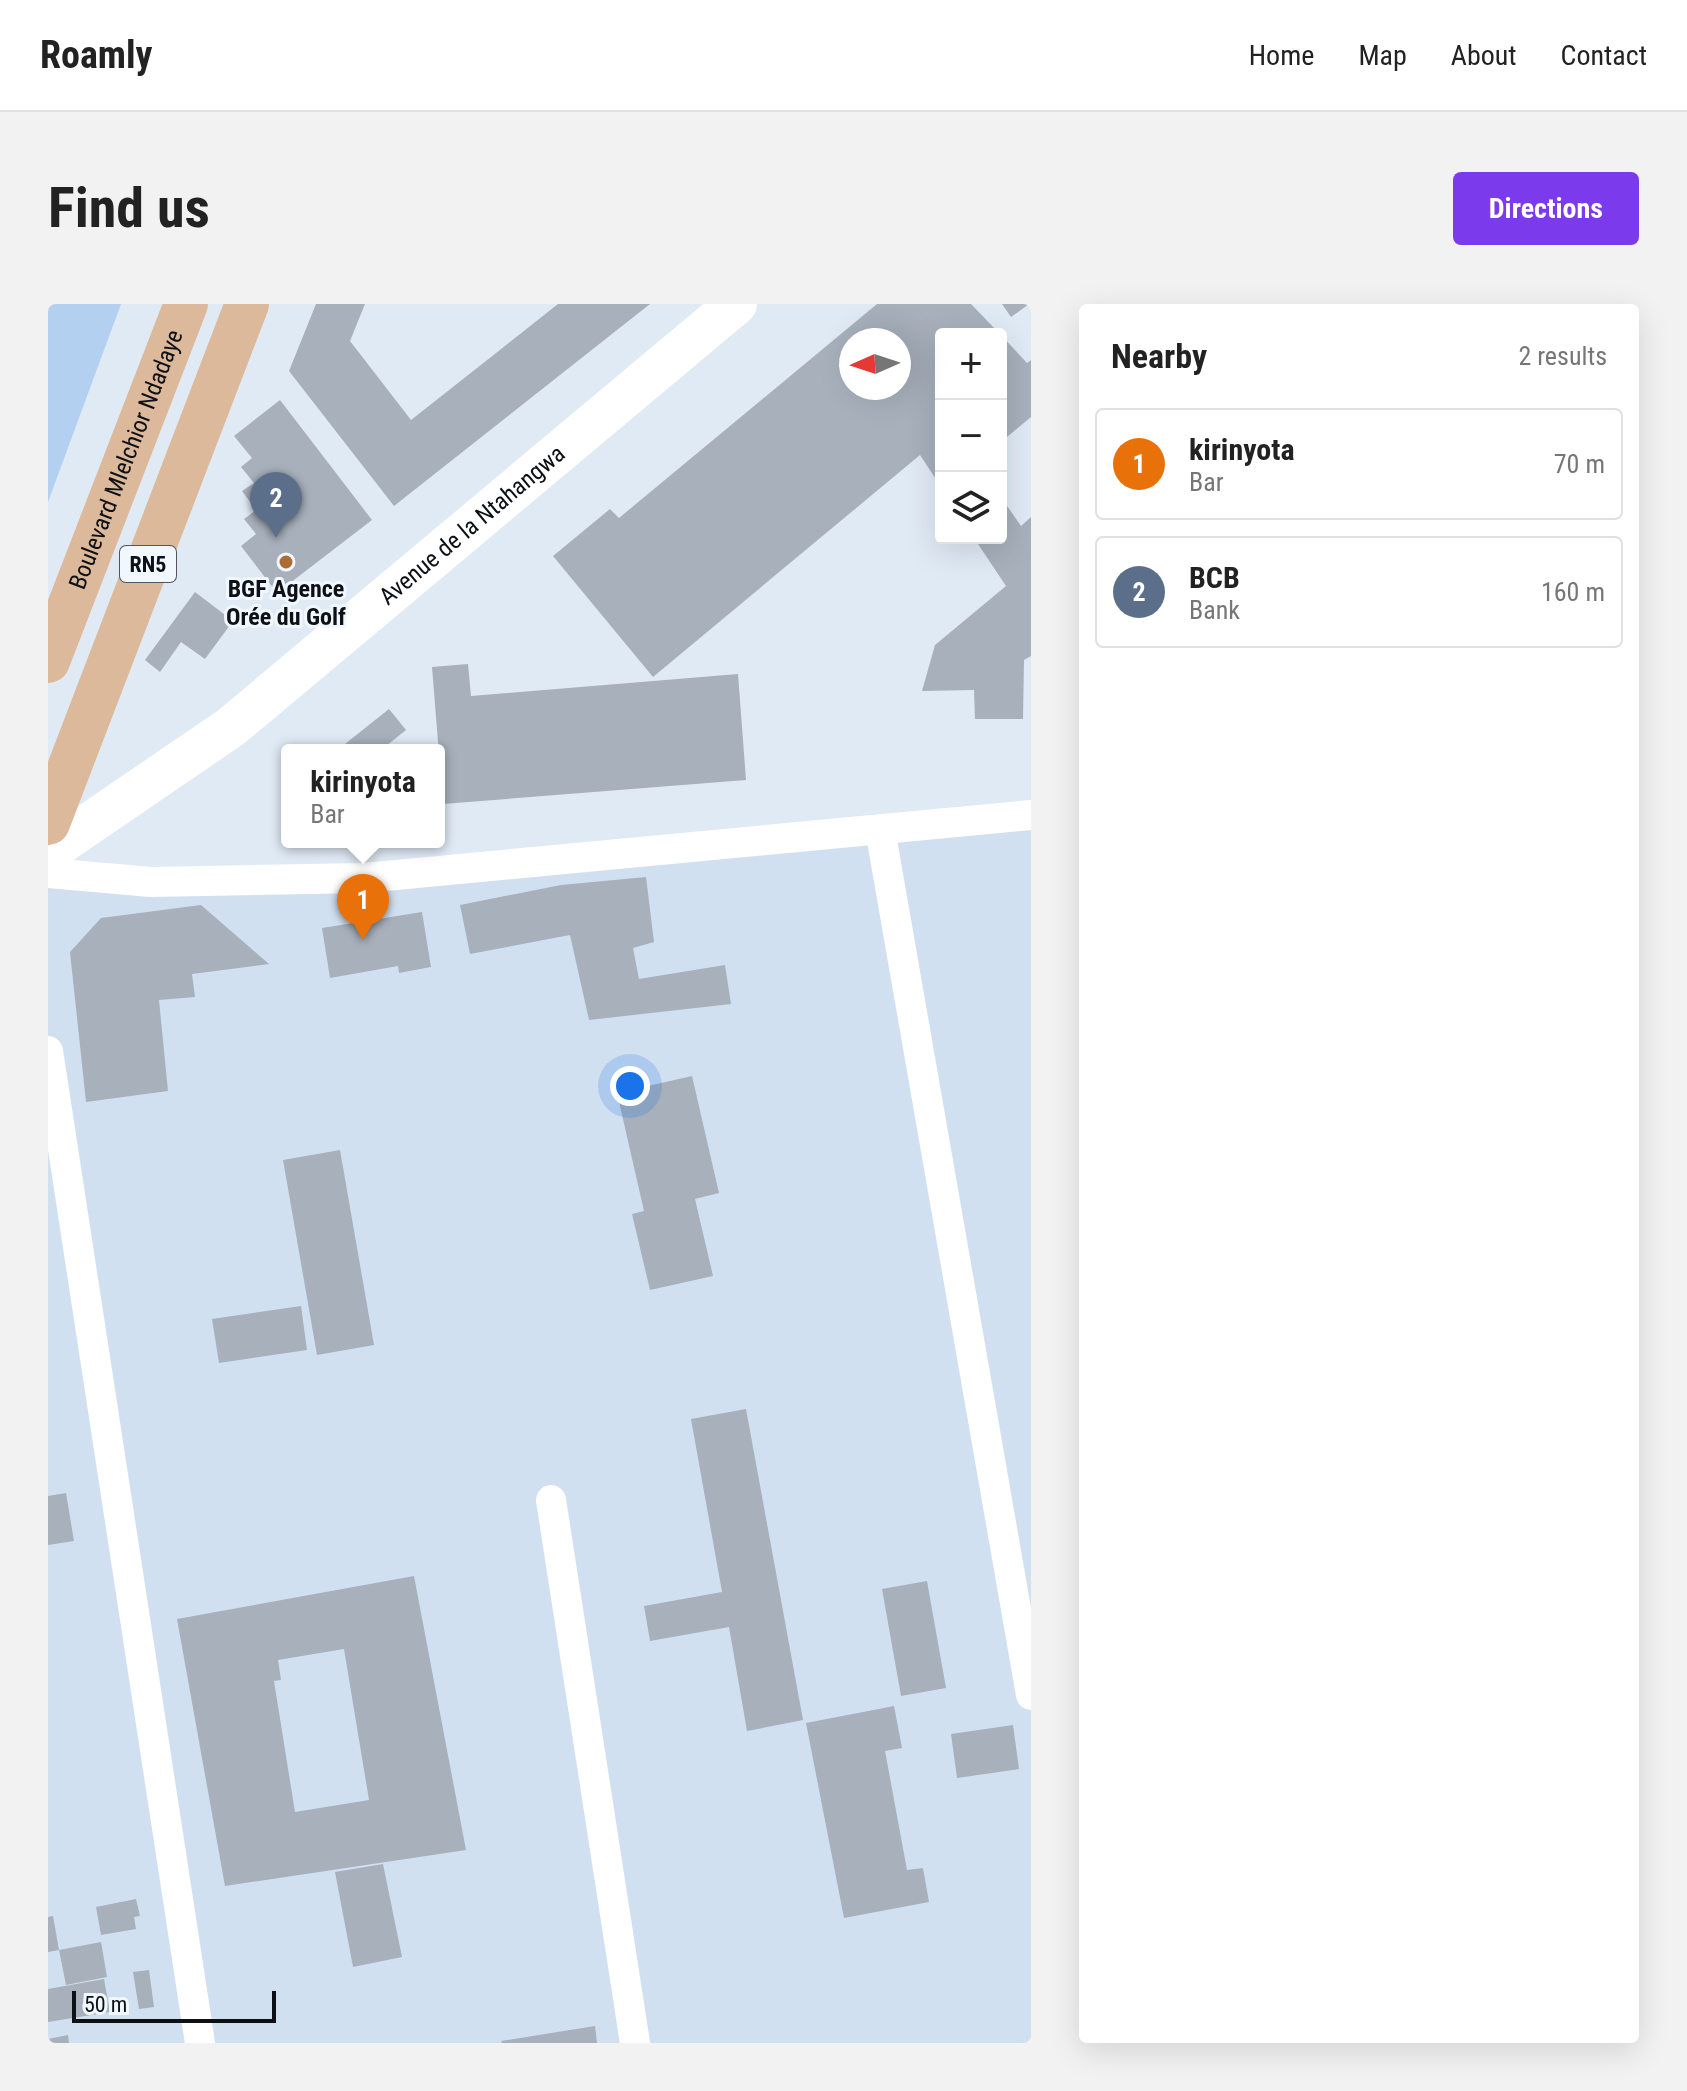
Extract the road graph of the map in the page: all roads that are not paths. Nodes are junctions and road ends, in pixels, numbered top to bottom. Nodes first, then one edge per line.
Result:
1 (186, 304) edge
2 (247, 304) edge
3 (736, 304) edge
4 (169, 346) junction
5 (221, 373) junction
6 (48, 661) edge
7 (1031, 815) edge
8 (48, 823) edge
9 (880, 829) junction
10 (48, 852) edge
11 (48, 873) edge
12 (48, 1051) edge
13 (551, 1500) dead end
14 (1031, 1695) edge
15 (200, 2043) edge
16 (635, 2043) edge

1 - 4 main road, Boulevard Mlelchior Ndadaye / RN5
2 - 5 main road, RN5
3 - 10 street, Avenue de la Ntahangwa
4 - 5 main road
4 - 6 main road, Boulevard Mlelchior Ndadaye / RN5
5 - 8 main road, RN5
7 - 9 street
9 - 11 street
9 - 14 street
12 - 15 street
13 - 16 street

